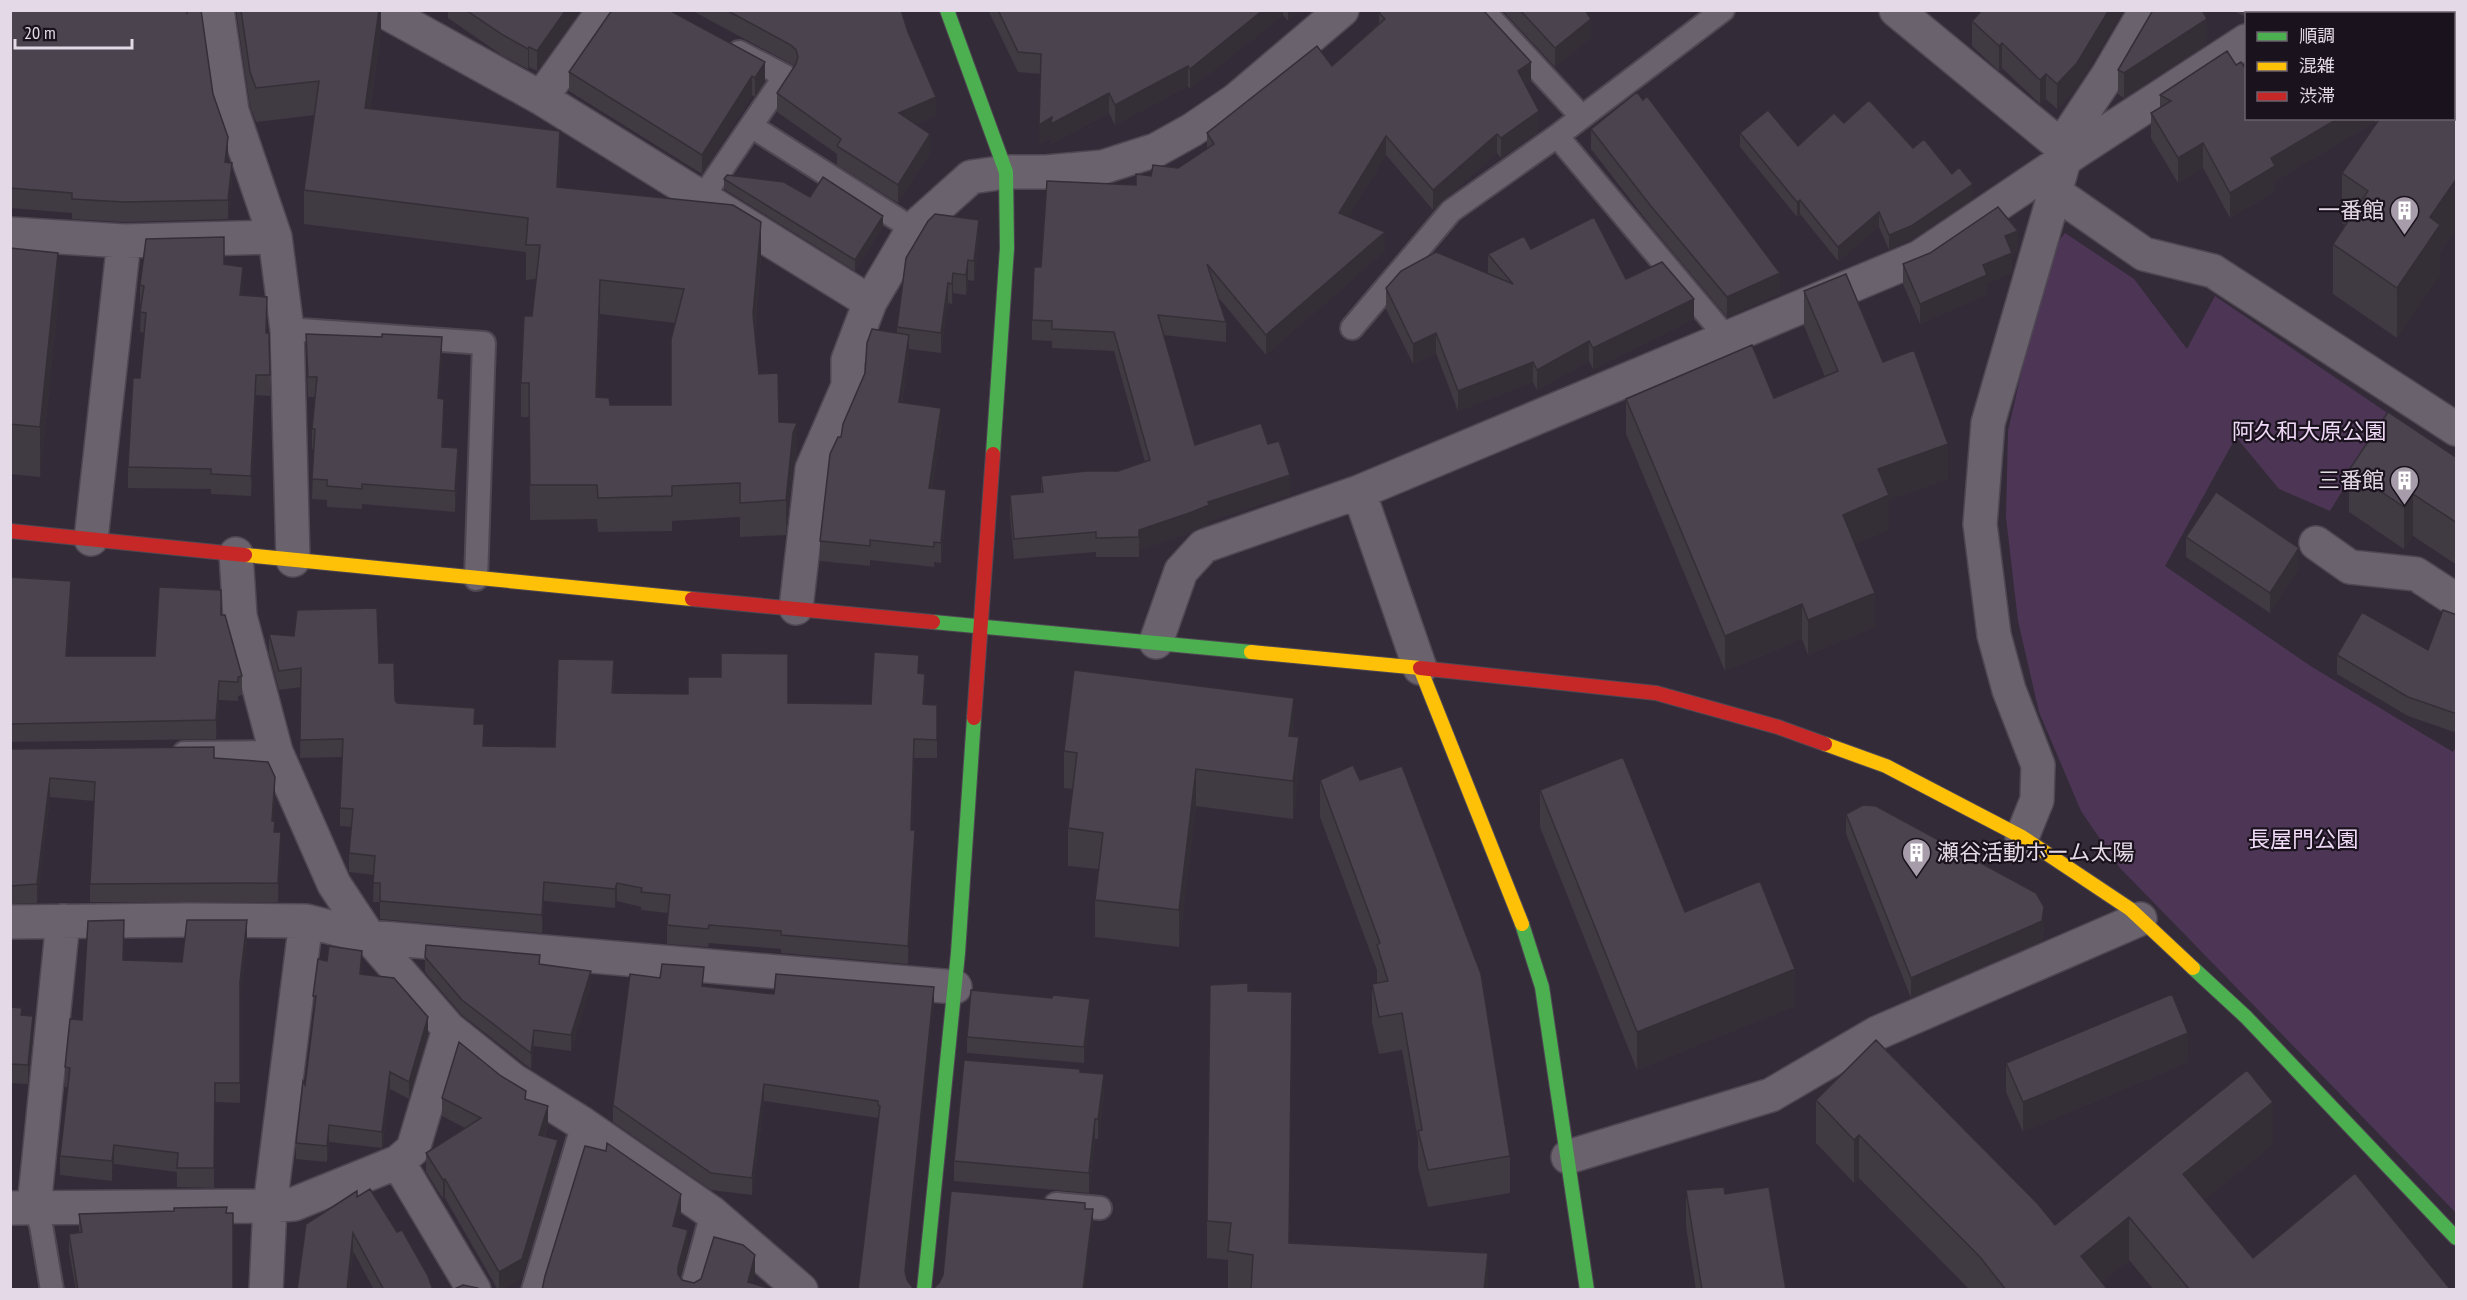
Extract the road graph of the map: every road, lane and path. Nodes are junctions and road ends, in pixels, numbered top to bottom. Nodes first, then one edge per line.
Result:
1 (217, 10) edge
2 (382, 10) edge
3 (604, 10) edge
4 (947, 10) edge
5 (1342, 10) edge
6 (1483, 10) edge
7 (1724, 10) edge
8 (1896, 10) edge
9 (2146, 10) edge
10 (2245, 42) edge
11 (723, 43) edge
12 (542, 98) junction
13 (1582, 117) junction
14 (751, 126) junction
15 (1557, 136) junction
16 (2063, 153) junction
17 (1006, 172) junction
18 (2056, 193) junction
19 (702, 198) junction
20 (913, 229) junction
21 (10, 234) edge
22 (275, 237) junction
23 (124, 241) junction
24 (870, 302) junction
25 (1352, 328) dead end
26 (287, 329) junction
27 (1727, 338) junction
28 (2457, 429) edge
29 (1359, 492) junction
30 (10, 531) edge
31 (91, 539) junction
32 (2316, 543) dead end
33 (236, 554) junction
34 (293, 560) junction
35 (476, 579) junction
36 (2457, 600) edge
37 (796, 608) junction
38 (980, 625) junction
39 (1156, 642) junction
40 (1420, 668) junction
41 (276, 752) junction
42 (160, 753) edge
43 (2022, 837) junction
44 (2140, 919) junction
45 (63, 921) junction
46 (306, 921) junction
47 (10, 922) edge
48 (369, 937) junction
49 (955, 987) junction
50 (449, 1029) junction
51 (948, 1065) junction
52 (970, 1066) edge
53 (583, 1124) junction
54 (1568, 1157) junction
55 (398, 1162) junction
56 (936, 1193) junction
57 (959, 1195) edge
58 (1029, 1201) edge
59 (270, 1206) junction
60 (22, 1207) edge
61 (1100, 1208) dead end
62 (712, 1213) junction
63 (2457, 1238) edge
64 (52, 1290) edge
65 (266, 1290) edge
66 (474, 1290) edge
67 (533, 1290) edge
68 (691, 1290) edge
69 (801, 1290) edge
70 (924, 1290) edge
71 (1587, 1290) edge

1 - 22 street
2 - 12 street
3 - 12 street
4 - 17 street
5 - 17 street
6 - 13 lane
7 - 13 lane
8 - 16 street
9 - 16 street
10 - 16 street
11 - 14 lane
12 - 19 street
13 - 15 lane
14 - 19 lane
14 - 20 lane
15 - 25 lane
15 - 27 lane
16 - 18 street
16 - 27 street
17 - 20 street
17 - 38 street
18 - 28 street
18 - 43 street
19 - 24 street
20 - 24 street
21 - 23 street
22 - 23 street
22 - 26 street
23 - 31 street
24 - 37 street
26 - 34 street
26 - 35 lane
27 - 29 street
29 - 39 street
29 - 40 street
30 - 31 street
31 - 33 street
32 - 36 street
33 - 34 street
33 - 41 street
34 - 35 street
35 - 37 street
37 - 38 street
38 - 39 street
38 - 49 street
39 - 40 street
40 - 43 street
40 - 54 street
41 - 42 lane
41 - 48 street
43 - 44 street
44 - 54 street
44 - 63 street
45 - 46 street
45 - 47 street
45 - 60 street
46 - 48 street
46 - 59 street
48 - 49 street
48 - 50 street
49 - 51 street
50 - 53 street
50 - 55 street
51 - 52 lane
51 - 56 street
53 - 62 street
53 - 67 lane
54 - 71 street
55 - 59 street
55 - 66 street
56 - 57 lane
56 - 70 street
58 - 61 lane
59 - 60 street
59 - 65 street
60 - 64 lane
62 - 68 lane
62 - 69 street

